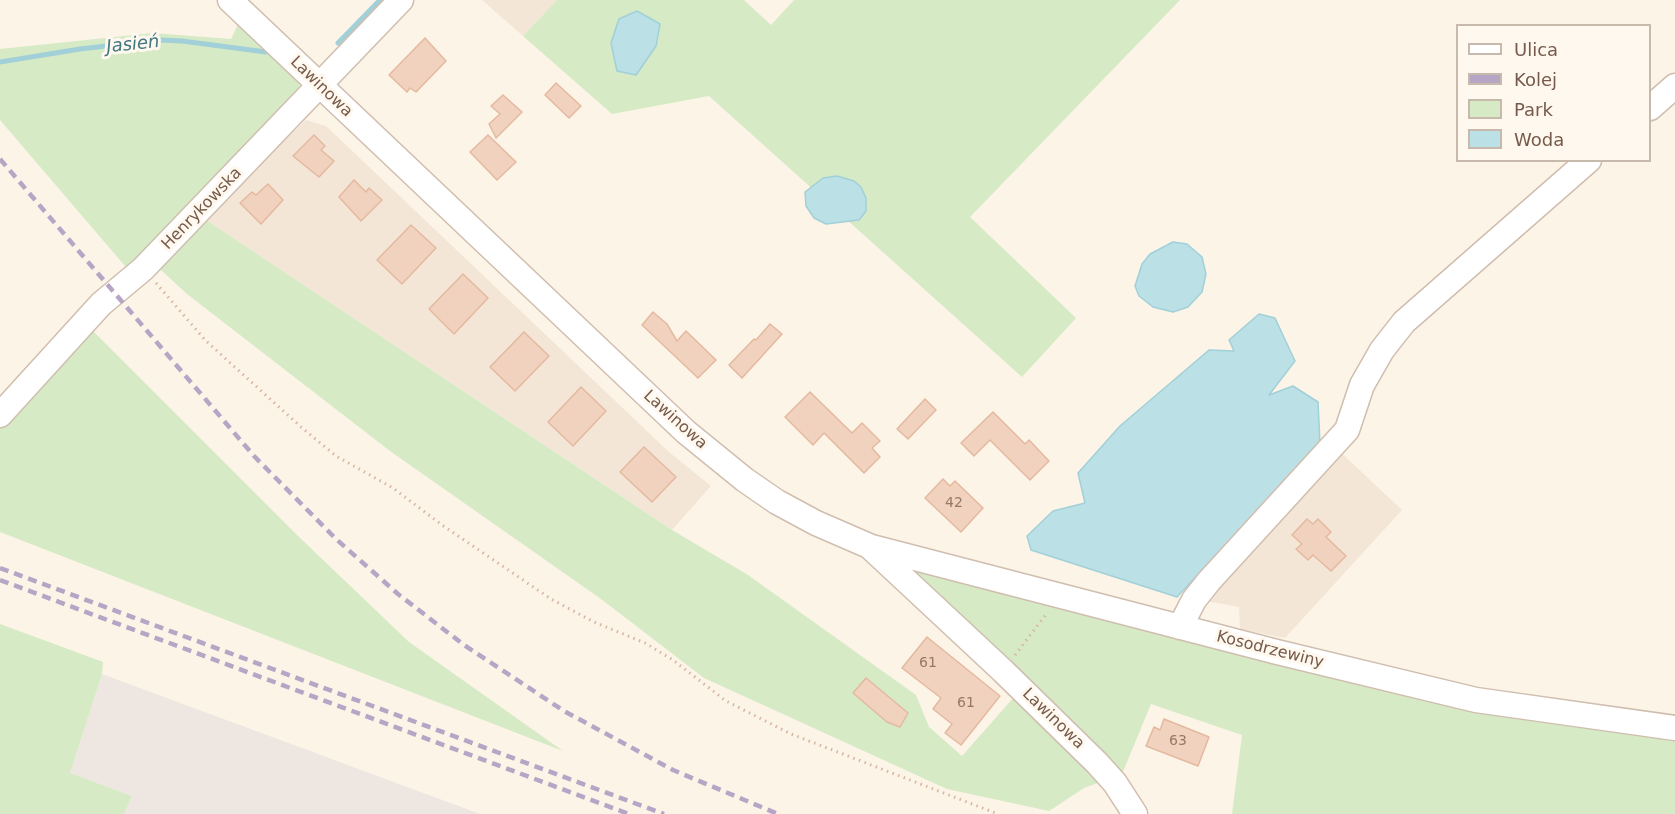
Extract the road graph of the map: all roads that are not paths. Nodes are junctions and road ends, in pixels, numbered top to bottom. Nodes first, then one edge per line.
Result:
1 (230, 0) edge
2 (402, 0) edge
3 (320, 86) junction
4 (1675, 86) edge
5 (1651, 107) edge
6 (1587, 162) edge
7 (0, 415) edge
8 (869, 546) junction
9 (1180, 627) junction
10 (1675, 728) edge
11 (1135, 814) edge

1 - 3 street, Lawinowa
2 - 3 street, Henrykowska
3 - 7 street, Henrykowska
3 - 8 street, Lawinowa
4 - 5 street
6 - 9 street
8 - 9 street, Kosodrzewiny
8 - 11 street, Lawinowa
9 - 10 street, Kosodrzewiny

